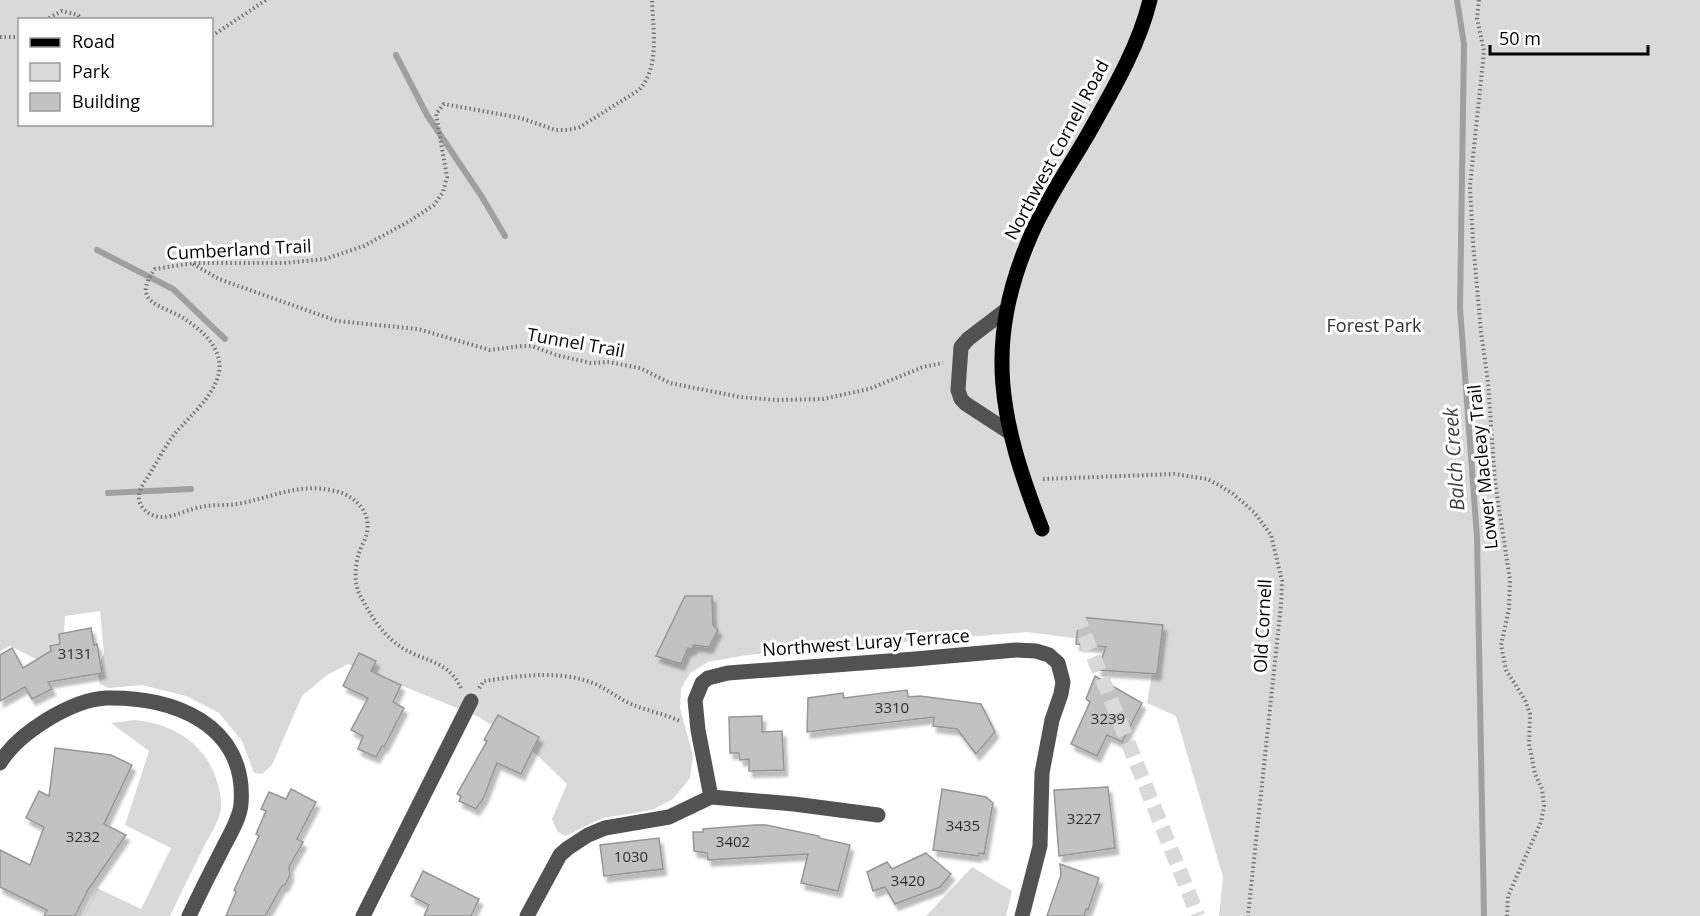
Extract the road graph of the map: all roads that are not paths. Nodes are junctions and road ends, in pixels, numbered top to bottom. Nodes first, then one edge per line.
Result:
1 (1150, 0) edge
2 (1006, 310) junction
3 (1010, 432) junction
4 (1042, 529) tunnel mouth
5 (471, 701) road end
6 (0, 763) edge
7 (711, 797) junction
8 (878, 815) dead end
9 (189, 916) edge
10 (363, 916) edge
11 (527, 916) edge
12 (1022, 916) edge

1 - 2 main road, Northwest Cornell Road
2 - 3 main road, Northwest Cornell Road
2 - 3 street
3 - 4 main road, Northwest Cornell Road
5 - 10 street
6 - 9 street
7 - 8 street
7 - 11 street
7 - 12 street, Northwest Luray Terrace

